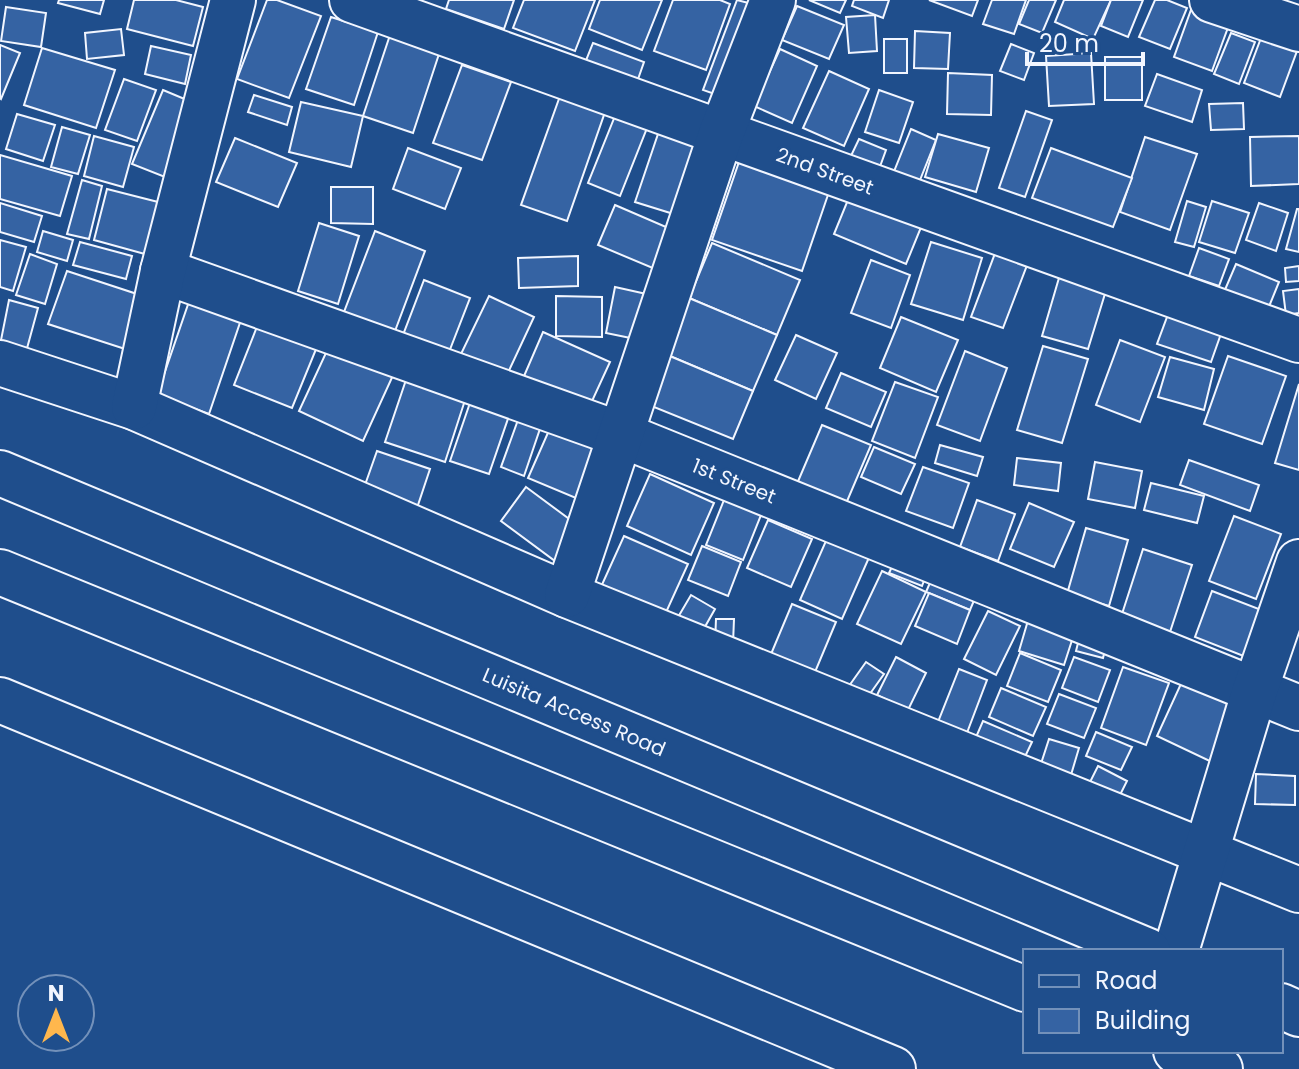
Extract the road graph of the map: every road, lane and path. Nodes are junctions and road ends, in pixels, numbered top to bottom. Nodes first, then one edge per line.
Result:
1 (233, 0) edge
2 (352, 0) edge
3 (773, 0) edge
4 (1212, 0) edge
5 (1299, 29) edge
6 (721, 134) junction
7 (163, 271) junction
8 (1299, 340) edge
9 (0, 363) edge
10 (134, 407) junction
11 (622, 435) junction
12 (0, 473) edge
13 (1299, 562) edge
14 (0, 572) edge
15 (567, 595) junction
16 (1254, 693) junction
17 (0, 700) edge
18 (1299, 708) edge
19 (1207, 851) junction
20 (1299, 890) edge
21 (1143, 949) edge
22 (1177, 949) edge
23 (1023, 988) edge
24 (1181, 1053) edge
25 (893, 1069) edge
26 (1220, 1069) edge

1 - 7 street
2 - 6 street, 2nd Street
3 - 6 street
4 - 5 street
6 - 8 street, 2nd Street
6 - 11 street
7 - 10 street
7 - 11 street, 1st Street
9 - 10 street
10 - 15 street
11 - 15 street
11 - 16 street, 1st Street
12 - 21 street, Luisita Access Road
13 - 16 street
14 - 23 street
15 - 19 street
16 - 18 street, 1st Street
16 - 19 street
17 - 25 street
19 - 20 street
19 - 22 street
24 - 26 street

